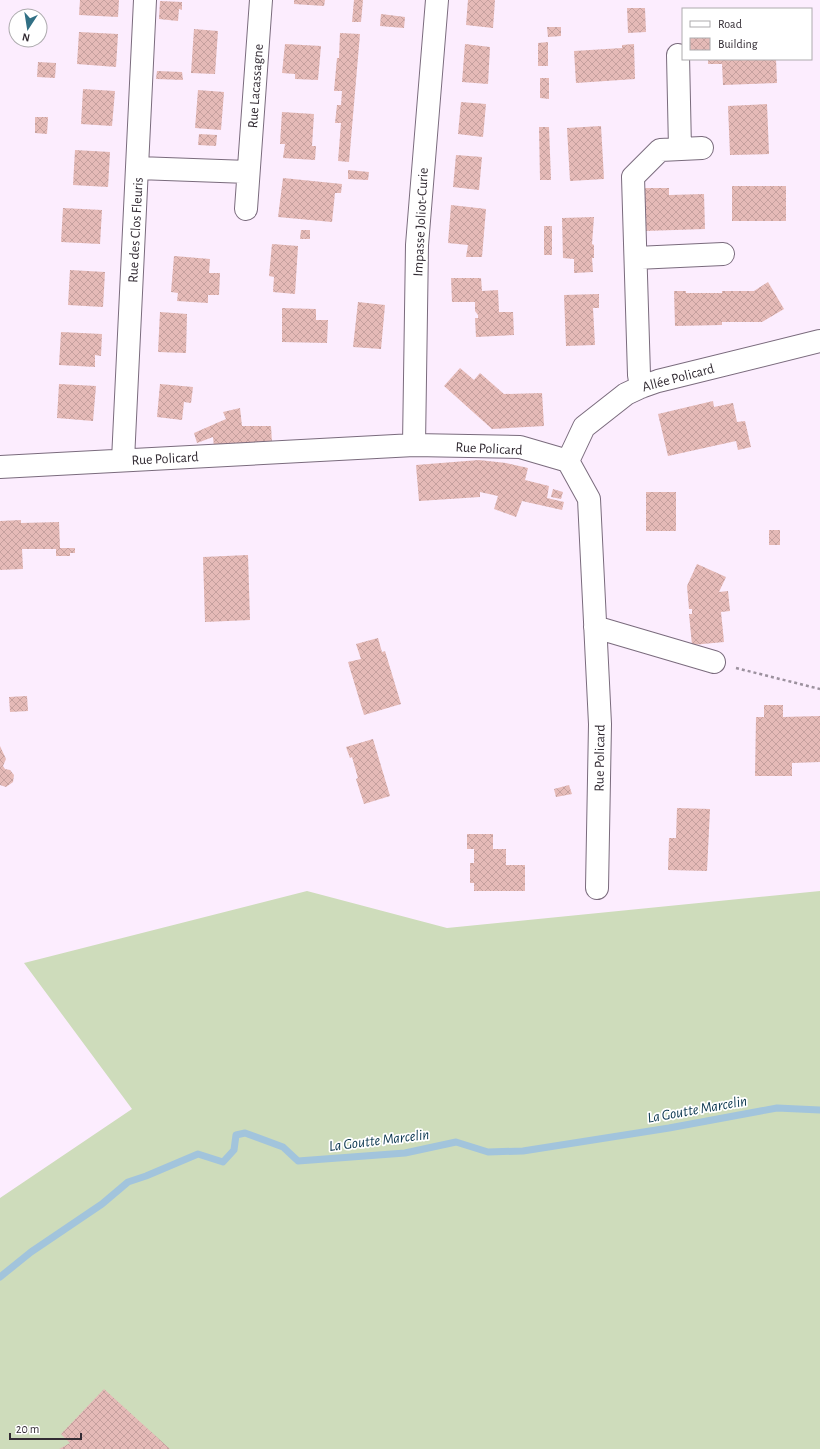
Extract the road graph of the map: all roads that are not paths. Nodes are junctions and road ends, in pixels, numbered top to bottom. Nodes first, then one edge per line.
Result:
1 (145, 0) edge
2 (261, 0) edge
3 (437, 0) edge
4 (678, 55) dead end
5 (702, 148) dead end
6 (680, 149) junction
7 (138, 168) junction
8 (248, 172) junction
9 (246, 209) dead end
10 (723, 254) dead end
11 (636, 258) junction
12 (820, 341) edge
13 (641, 387) junction
14 (414, 445) junction
15 (123, 460) junction
16 (568, 461) junction
17 (0, 467) edge
18 (595, 628) junction
19 (714, 662) road end
20 (597, 888) dead end

1 - 7 street, Rue des Clos Fleuris
2 - 8 street, Rue Lacassagne
3 - 14 street, Impasse Joliot-Curie
4 - 6 street
5 - 6 street
6 - 11 street
7 - 8 street
7 - 15 street, Rue des Clos Fleuris
8 - 9 street, Rue Lacassagne
10 - 11 street
11 - 13 street
12 - 13 street, Allée Policard
13 - 16 street, Allée Policard
14 - 15 street, Rue Policard
14 - 16 street, Rue Policard
15 - 17 street, Rue Policard
16 - 18 street, Rue Policard
18 - 19 street
18 - 20 street, Rue Policard

